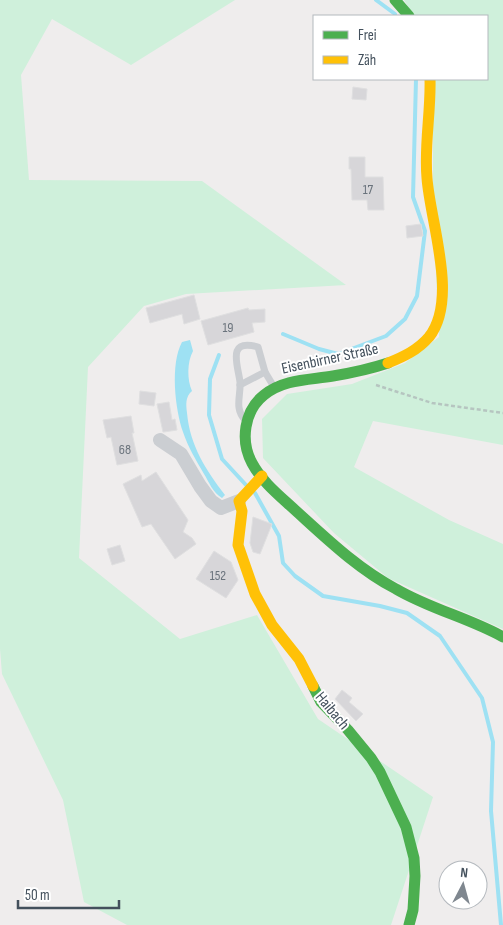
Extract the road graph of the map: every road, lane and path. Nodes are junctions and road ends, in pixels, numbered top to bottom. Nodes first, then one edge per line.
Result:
1 (395, 0) edge
2 (408, 15) edge
3 (430, 80) edge
4 (265, 372) junction
5 (369, 382) dead end
6 (240, 385) junction
7 (275, 388) junction
8 (503, 413) edge
9 (247, 422) junction
10 (160, 440) dead end
11 (262, 476) junction
12 (241, 498) junction
13 (503, 637) edge
14 (409, 925) edge

1 - 2 main road
3 - 7 main road, Eisenbirner Straße
4 - 6 lane
4 - 6 lane
4 - 7 lane
5 - 8 path
6 - 9 lane
7 - 9 main road, Eisenbirner Straße
9 - 11 main road, Eisenbirner Straße
10 - 12 street
11 - 12 main road
11 - 13 main road, Eisenbirner Straße
12 - 14 main road, Haibach

